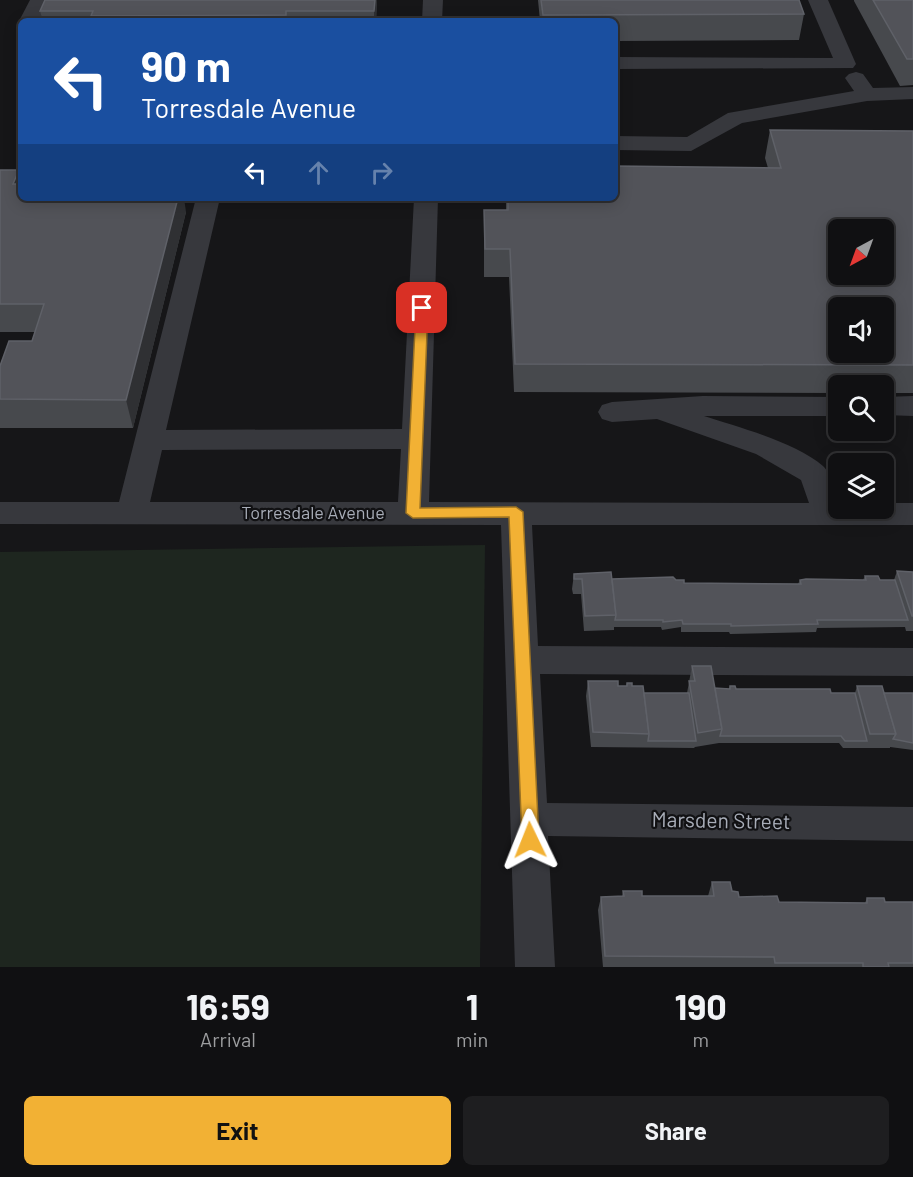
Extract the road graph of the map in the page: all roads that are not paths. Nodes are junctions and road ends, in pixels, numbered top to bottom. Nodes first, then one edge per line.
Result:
1 (40, 0) edge
2 (433, 0) edge
3 (818, 0) edge
4 (31, 18) edge
5 (432, 18) edge
6 (618, 63) edge
7 (846, 64) junction
8 (913, 93) edge
9 (867, 95) junction
10 (618, 143) edge
11 (207, 201) edge
12 (426, 201) edge
13 (828, 406) edge
14 (894, 406) edge
15 (913, 406) edge
16 (653, 409) junction
17 (612, 412) dead end
18 (416, 439) junction
19 (150, 440) junction
20 (828, 509) edge
21 (516, 512) junction
22 (0, 513) edge
23 (132, 513) junction
24 (413, 513) junction
25 (828, 514) edge
26 (894, 514) edge
27 (913, 514) edge
28 (523, 660) junction
29 (913, 662) edge
30 (529, 819) junction
31 (913, 824) edge
32 (535, 967) edge

1 - 4 street
2 - 5 street
3 - 7 street
6 - 7 street
7 - 9 street
8 - 9 street
9 - 10 street
11 - 19 street
12 - 18 street
13 - 16 street
14 - 15 street
16 - 17 street
16 - 20 street
18 - 19 street
18 - 24 street
19 - 23 street
21 - 24 street, Torresdale Avenue
21 - 25 street, Torresdale Avenue
21 - 28 street
22 - 23 street, Torresdale Avenue
23 - 24 street, Torresdale Avenue
26 - 27 street, Torresdale Avenue
28 - 29 street
28 - 30 street
30 - 31 street, Marsden Street
30 - 32 street

